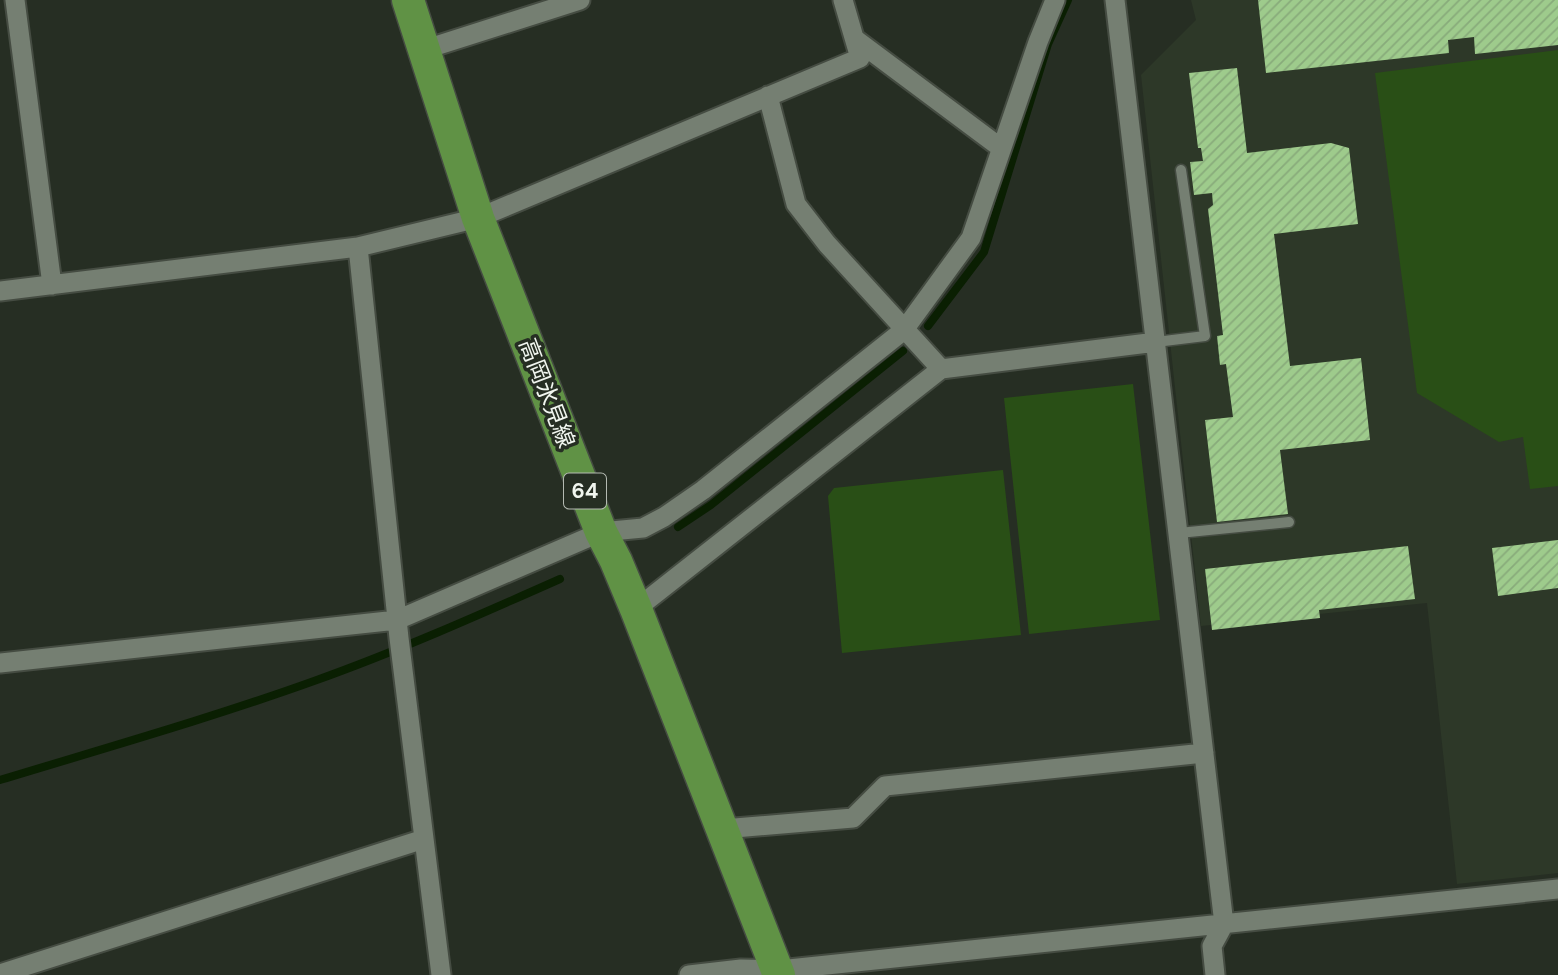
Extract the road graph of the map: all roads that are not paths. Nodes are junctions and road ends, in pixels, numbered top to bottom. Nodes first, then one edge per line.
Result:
1 (15, 0) edge
2 (408, 0) edge
3 (580, 0) edge
4 (843, 0) edge
5 (1055, 0) edge
6 (1115, 0) edge
7 (855, 39) junction
8 (423, 50) junction
9 (768, 96) junction
10 (1001, 148) junction
11 (1181, 170) dead end
12 (478, 218) junction
13 (358, 247) junction
14 (52, 285) junction
15 (0, 291) edge
16 (904, 330) junction
17 (1156, 342) junction
18 (941, 369) junction
19 (1289, 522) dead end
20 (601, 532) junction
21 (1179, 533) junction
22 (636, 610) junction
23 (398, 629) junction
24 (0, 663) edge
25 (1204, 753) junction
26 (723, 829) junction
27 (424, 839) junction
28 (1558, 890) edge
29 (1224, 925) junction
30 (779, 972) edge
31 (0, 974) edge
32 (441, 975) edge
33 (689, 975) edge
34 (1216, 975) edge

1 - 14 street
2 - 8 main road, 高岡氷見線 / 64
3 - 8 street
4 - 7 street
5 - 10 street
6 - 17 street
7 - 9 street
7 - 10 street
8 - 12 main road, 高岡氷見線 / 64
9 - 12 street
9 - 16 street
10 - 16 street
11 - 17 lane
12 - 13 street
12 - 20 main road, 高岡氷見線 / 64
13 - 14 street
13 - 23 street
14 - 15 street
16 - 18 street
16 - 20 street
17 - 18 street
17 - 21 street
18 - 22 street
19 - 21 lane
20 - 22 main road, 高岡氷見線 / 64
20 - 23 street
21 - 25 street
22 - 26 main road, 高岡氷見線 / 64
23 - 24 street
23 - 27 street
25 - 26 street
25 - 29 street
26 - 30 main road, 高岡氷見線 / 64
27 - 31 street
27 - 32 street
28 - 29 street
29 - 30 street
29 - 34 street
30 - 33 street

